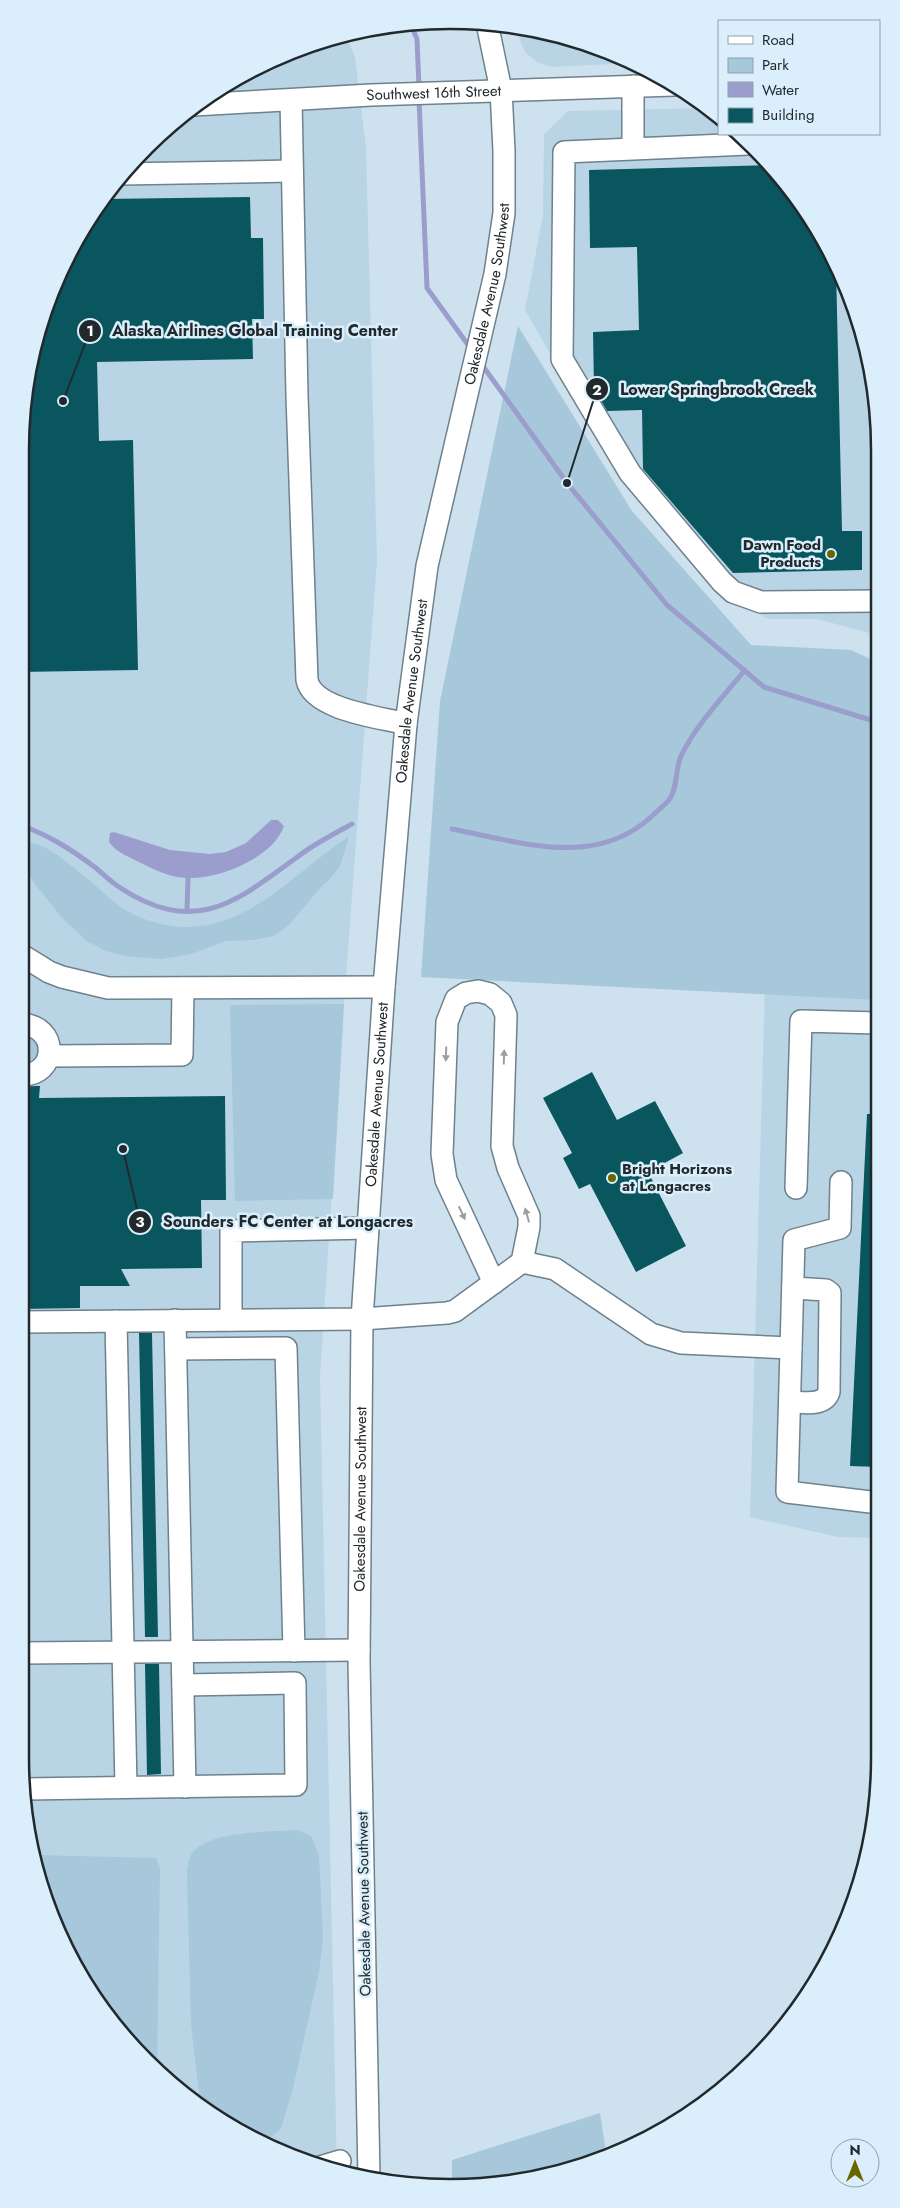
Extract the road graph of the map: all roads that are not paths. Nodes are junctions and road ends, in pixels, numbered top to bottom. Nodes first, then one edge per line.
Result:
1 (489, 31) edge
2 (661, 85) edge
3 (633, 86) junction
4 (501, 90) junction
5 (291, 100) junction
6 (210, 104) edge
7 (740, 144) edge
8 (633, 148) junction
9 (292, 171) junction
10 (132, 174) edge
11 (871, 601) edge
12 (406, 724) junction
13 (29, 960) edge
14 (384, 987) junction
15 (183, 988) junction
16 (871, 1023) edge
17 (29, 1025) edge
18 (49, 1056) junction
19 (29, 1076) edge
20 (841, 1182) dead end
21 (796, 1188) dead end
22 (368, 1228) junction
23 (522, 1262) junction
24 (494, 1283) junction
25 (792, 1288) junction
26 (362, 1319) junction
27 (175, 1320) junction
28 (231, 1320) junction
29 (116, 1321) junction
30 (29, 1322) edge
31 (791, 1348) junction
32 (176, 1349) junction
33 (790, 1402) junction
34 (871, 1502) edge
35 (359, 1650) junction
36 (294, 1651) junction
37 (182, 1652) junction
38 (123, 1653) junction
39 (29, 1654) edge
40 (183, 1684) junction
41 (185, 1787) junction
42 (126, 1788) junction
43 (30, 1789) edge
44 (340, 2161) dead end
45 (334, 2163) edge
46 (369, 2171) edge

1 - 4 street, Oakesdale Avenue Southwest
2 - 3 street, Southwest 16th Street
3 - 4 street, Southwest 16th Street
3 - 8 street
4 - 5 street, Southwest 16th Street
4 - 12 street, Oakesdale Avenue Southwest
5 - 6 street, Southwest 16th Street
5 - 9 street
7 - 8 street
8 - 11 street
9 - 10 street
9 - 12 street
12 - 14 street, Oakesdale Avenue Southwest
13 - 15 street
14 - 15 street
14 - 22 street, Oakesdale Avenue Southwest
15 - 18 street
16 - 21 street
17 - 18 street
18 - 19 street
20 - 25 street
22 - 26 street, Oakesdale Avenue Southwest
22 - 28 street
23 - 24 street
23 -> 24 street
23 - 31 street
24 - 26 street
25 - 31 street
25 - 33 street
26 - 28 street
26 - 35 street, Oakesdale Avenue Southwest
27 - 28 street
27 - 29 street
27 - 32 street
29 - 30 street
29 - 38 street
31 - 33 street
32 - 36 street
32 - 37 street
33 - 34 street
35 - 36 street
35 - 46 street, Oakesdale Avenue Southwest
36 - 37 street
37 - 38 street
37 - 40 street
38 - 39 street
38 - 42 street
40 - 41 street
40 - 41 street
41 - 42 street
42 - 43 street
44 - 45 street

